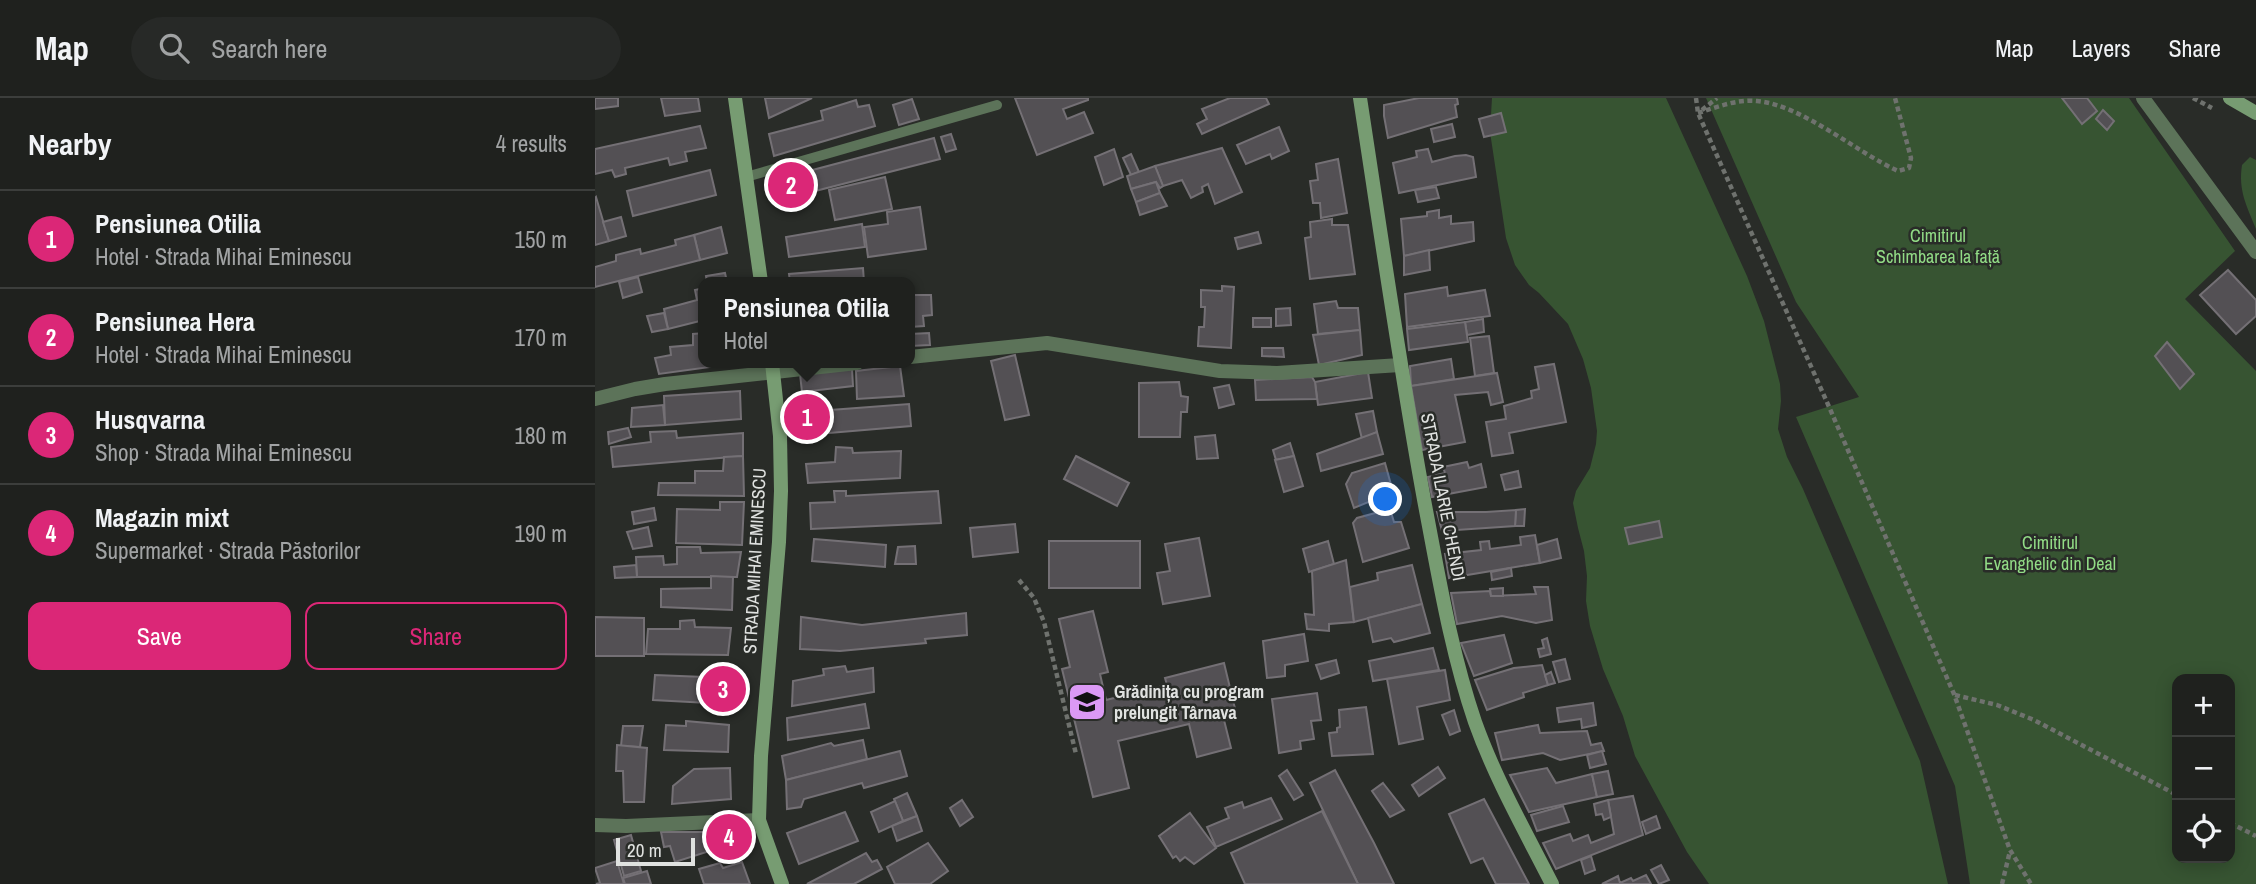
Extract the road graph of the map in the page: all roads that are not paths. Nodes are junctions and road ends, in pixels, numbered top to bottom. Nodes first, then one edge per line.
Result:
1 (735, 98) edge
2 (1360, 98) edge
3 (2143, 98) edge
4 (2230, 98) edge
5 (2242, 98) edge
6 (997, 105) dead end
7 (2256, 112) edge
8 (746, 177) junction
9 (2256, 252) edge
10 (760, 277) edge
11 (915, 356) edge
12 (1400, 365) junction
13 (767, 368) edge
14 (773, 368) edge
15 (595, 399) edge
16 (759, 820) junction
17 (595, 825) edge
18 (782, 884) edge
19 (1552, 884) edge

1 - 8 street
2 - 12 street, STRADA ILARIE CHENDI
3 - 9 street
4 - 7 street
5 - 7 street
6 - 8 lane
8 - 10 street
11 - 12 street
12 - 19 street, STRADA ILARIE CHENDI
13 - 15 street
14 - 16 street, STRADA MIHAI EMINESCU
16 - 17 street
16 - 18 street, STRADA MIHAI EMINESCU

